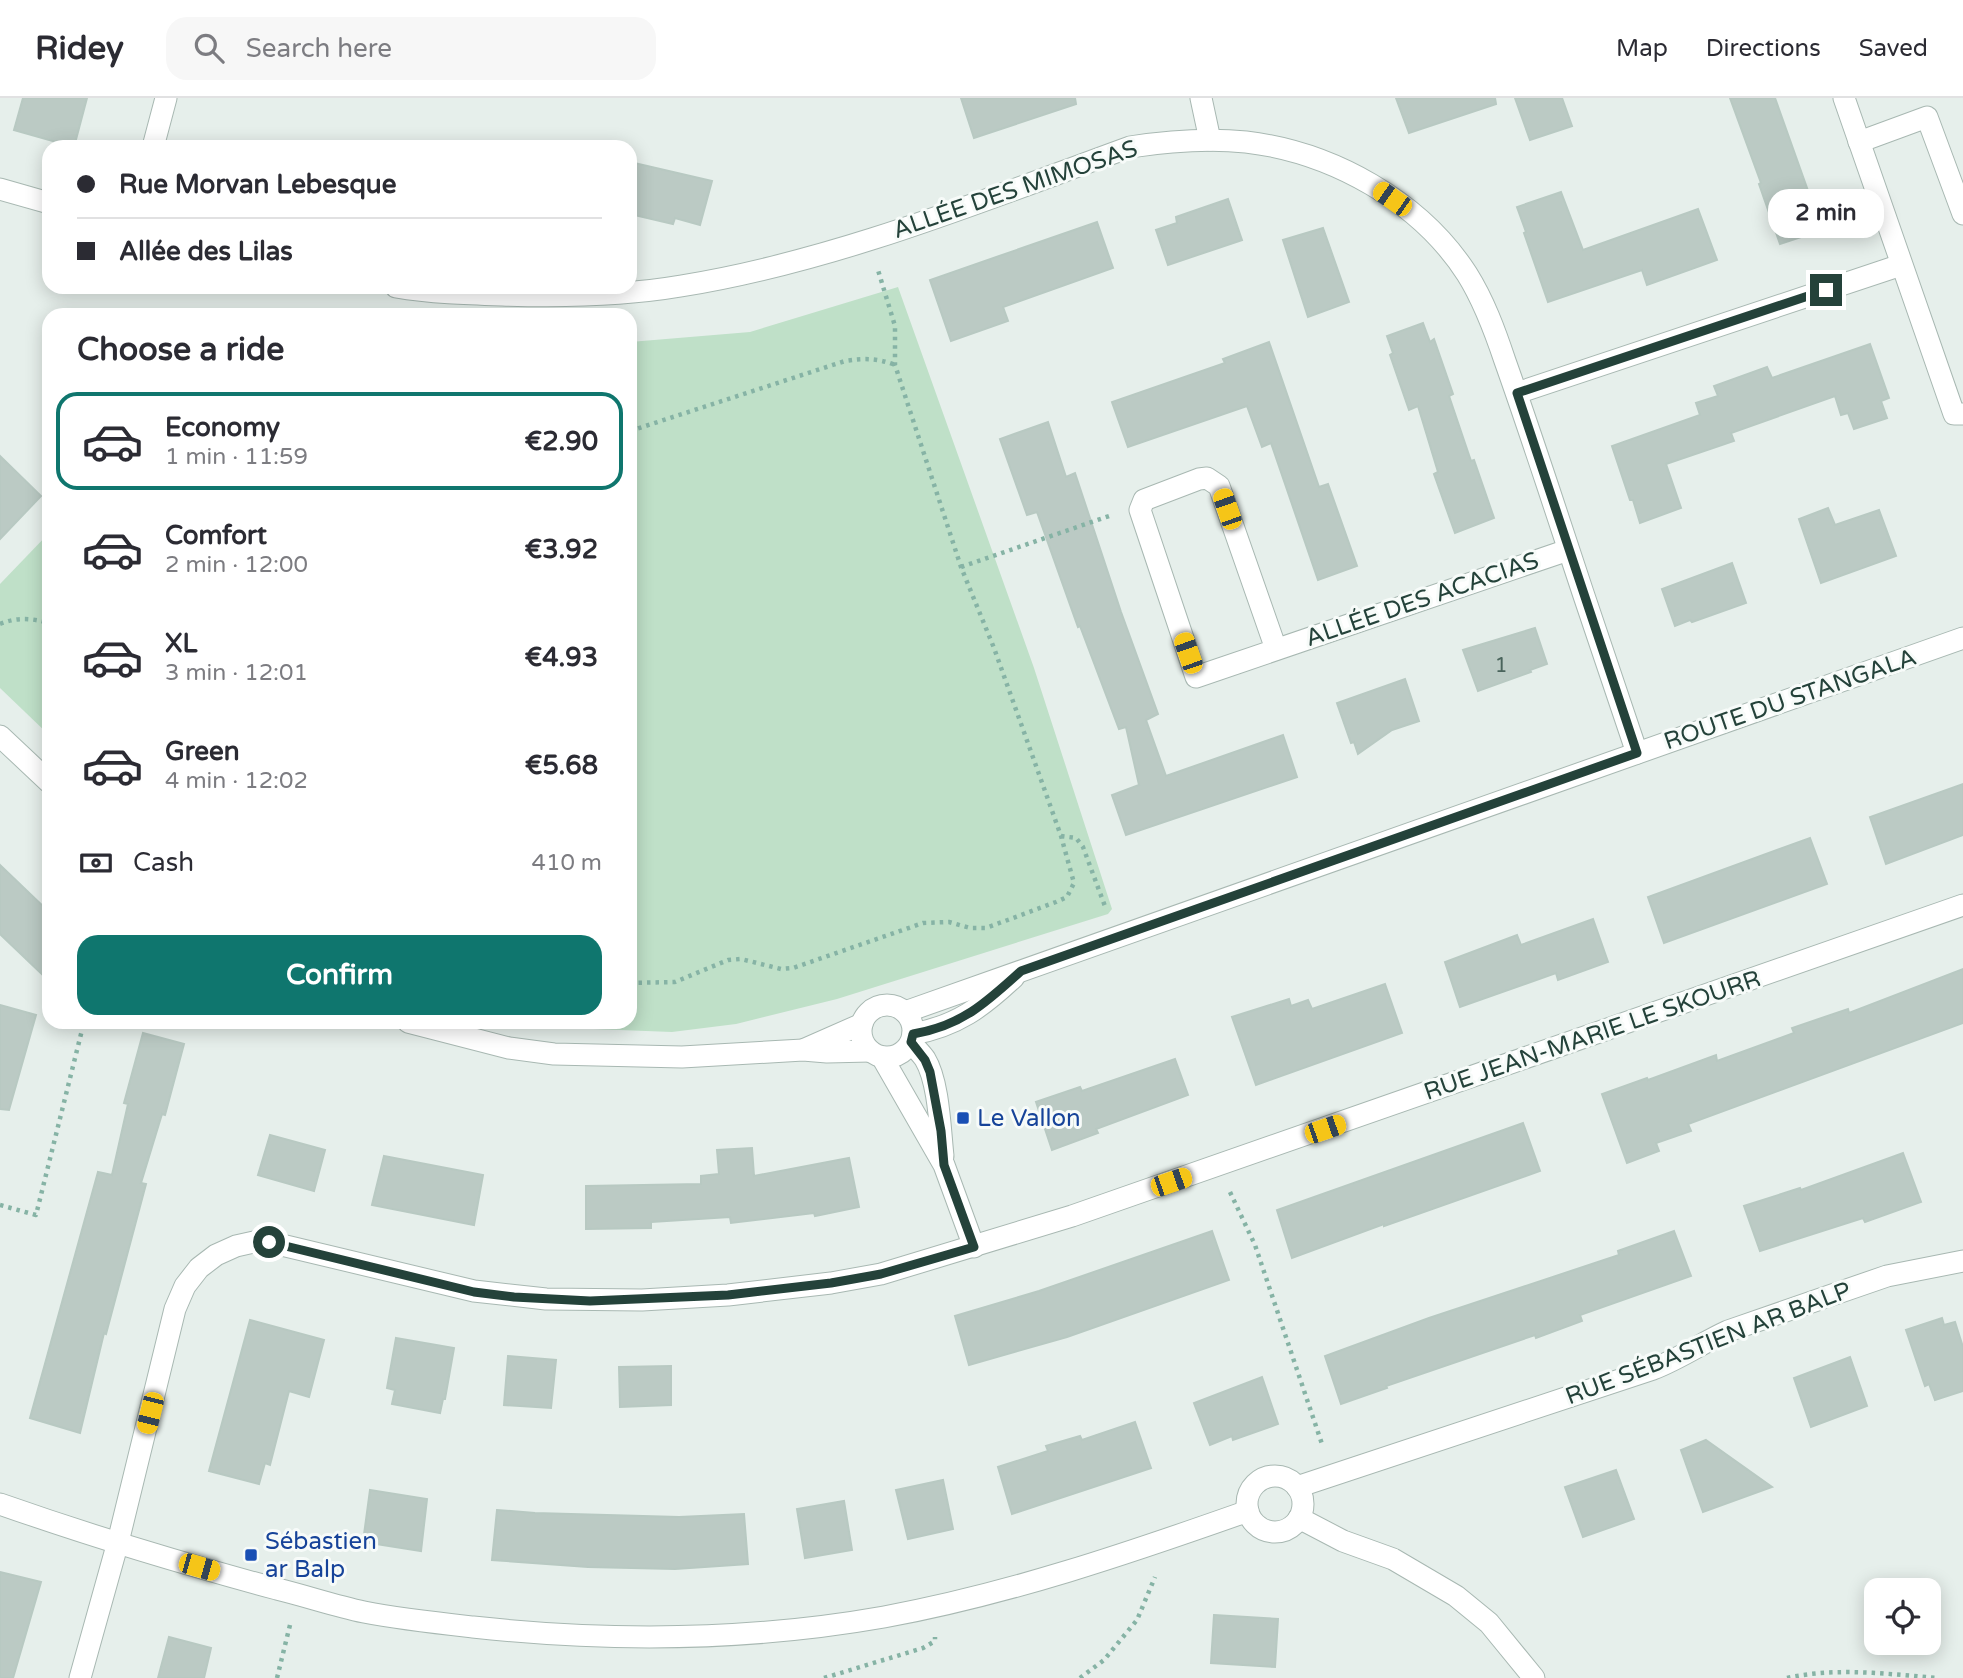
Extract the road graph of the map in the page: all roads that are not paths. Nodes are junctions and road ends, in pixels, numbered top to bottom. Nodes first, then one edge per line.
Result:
1 (166, 98) edge
2 (1201, 98) edge
3 (1844, 98) edge
4 (155, 140) edge
5 (1210, 140) junction
6 (1859, 142) junction
7 (0, 190) edge
8 (42, 201) edge
9 (1963, 214) edge
10 (1901, 265) junction
11 (637, 291) edge
12 (465, 294) edge
13 (586, 294) edge
14 (1517, 393) junction
15 (1963, 414) edge
16 (1568, 550) junction
17 (1963, 638) edge
18 (1276, 649) junction
19 (0, 736) edge
20 (1637, 753) junction
21 (42, 775) edge
22 (1963, 905) edge
23 (1021, 971) junction
24 (905, 1012) junction
25 (862, 1024) junction
26 (435, 1029) edge
27 (912, 1038) junction
28 (803, 1050) junction
29 (876, 1054) junction
30 (944, 1165) junction
31 (974, 1247) junction
32 (1963, 1261) edge
33 (1297, 1487) junction
34 (0, 1504) edge
35 (1248, 1511) junction
36 (1298, 1518) junction
37 (118, 1542) junction
38 (80, 1678) edge
39 (1534, 1678) edge

1 - 4 street
2 - 5 street
3 - 6 street
5 - 11 street, ALLÉE DES MIMOSAS
5 - 14 street, ALLÉE DES MIMOSAS
6 - 9 street
6 - 10 street
7 - 8 street
10 - 14 street
10 - 15 street
12 - 13 street, ALLÉE DES MIMOSAS
14 - 16 street, ALLÉE DES MIMOSAS
16 - 18 street, ALLÉE DES ACACIAS
16 - 20 street, ALLÉE DES MIMOSAS
17 - 20 street, ROUTE DU STANGALA
18 - 18 street, ALLÉE DES ACACIAS
19 - 21 street
20 - 23 street, ROUTE DU STANGALA
22 - 31 street, RUE JEAN-MARIE LE SKOURR
23 - 24 street, ROUTE DU STANGALA
23 - 27 street
24 - 25 street
24 - 27 street
25 - 28 street
25 - 29 street
26 - 28 street
27 - 29 street
27 - 30 street
28 - 29 street
29 - 30 street
30 - 31 street
31 - 37 street, RUE JEAN-MARIE LE SKOURR
32 - 33 street, RUE SÉBASTIEN AR BALP
33 - 35 street
33 - 36 street
34 - 37 street
35 - 36 street
35 - 37 street
36 - 39 street
37 - 38 street, RUE JEAN-MARIE LE SKOURR

